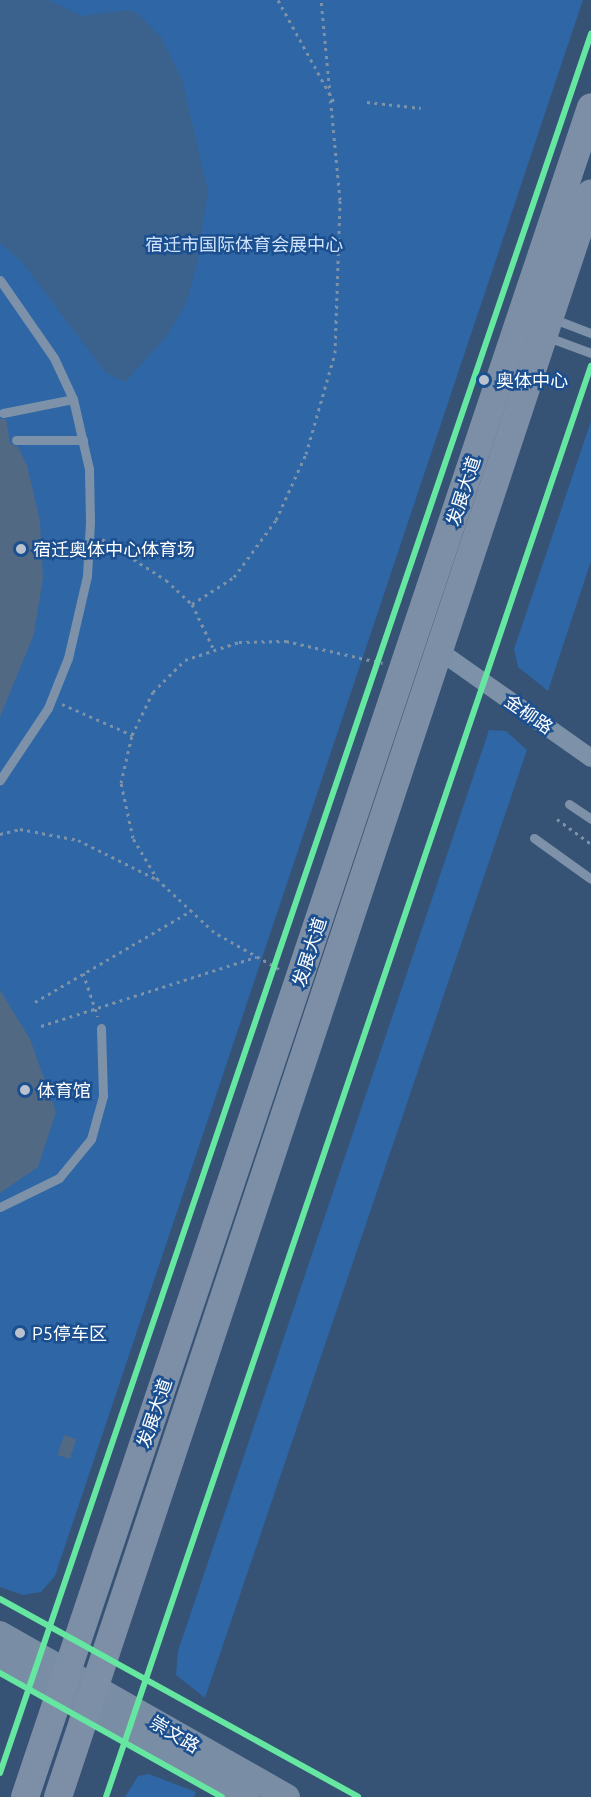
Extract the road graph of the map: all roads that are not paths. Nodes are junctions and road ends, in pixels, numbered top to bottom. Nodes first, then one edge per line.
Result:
1 (591, 107) edge
2 (591, 193) edge
3 (0, 280) edge
4 (533, 322) junction
5 (591, 333) edge
6 (591, 353) edge
7 (73, 399) junction
8 (3, 413) dead end
9 (15, 440) dead end
10 (83, 440) junction
11 (438, 650) junction
12 (591, 758) edge
13 (0, 780) edge
14 (569, 804) dead end
15 (591, 819) edge
16 (534, 838) dead end
17 (591, 879) edge
18 (101, 1028) road end
19 (0, 1207) edge
20 (0, 1634) edge
21 (0, 1660) edge
22 (63, 1682) junction
23 (91, 1696) junction
24 (25, 1797) edge
25 (58, 1797) edge
26 (246, 1797) edge
27 (287, 1797) edge

1 - 4 main road, 发展大道
2 - 4 main road, 发展大道
3 - 7 lane
4 - 5 lane
4 - 6 lane
4 - 11 main road, 发展大道
4 - 22 main road, 发展大道
7 - 8 lane
7 - 10 lane
9 - 10 lane
10 - 13 lane
11 - 12 street, 金柳路
11 - 23 main road, 发展大道
14 - 15 lane
16 - 17 lane
18 - 19 lane
20 - 22 street, 崇文路
21 - 22 street, 崇文路
22 - 23 street, 崇文路
22 - 24 main road, 发展大道
23 - 25 main road, 发展大道
23 - 26 street, 崇文路
23 - 27 street, 崇文路

